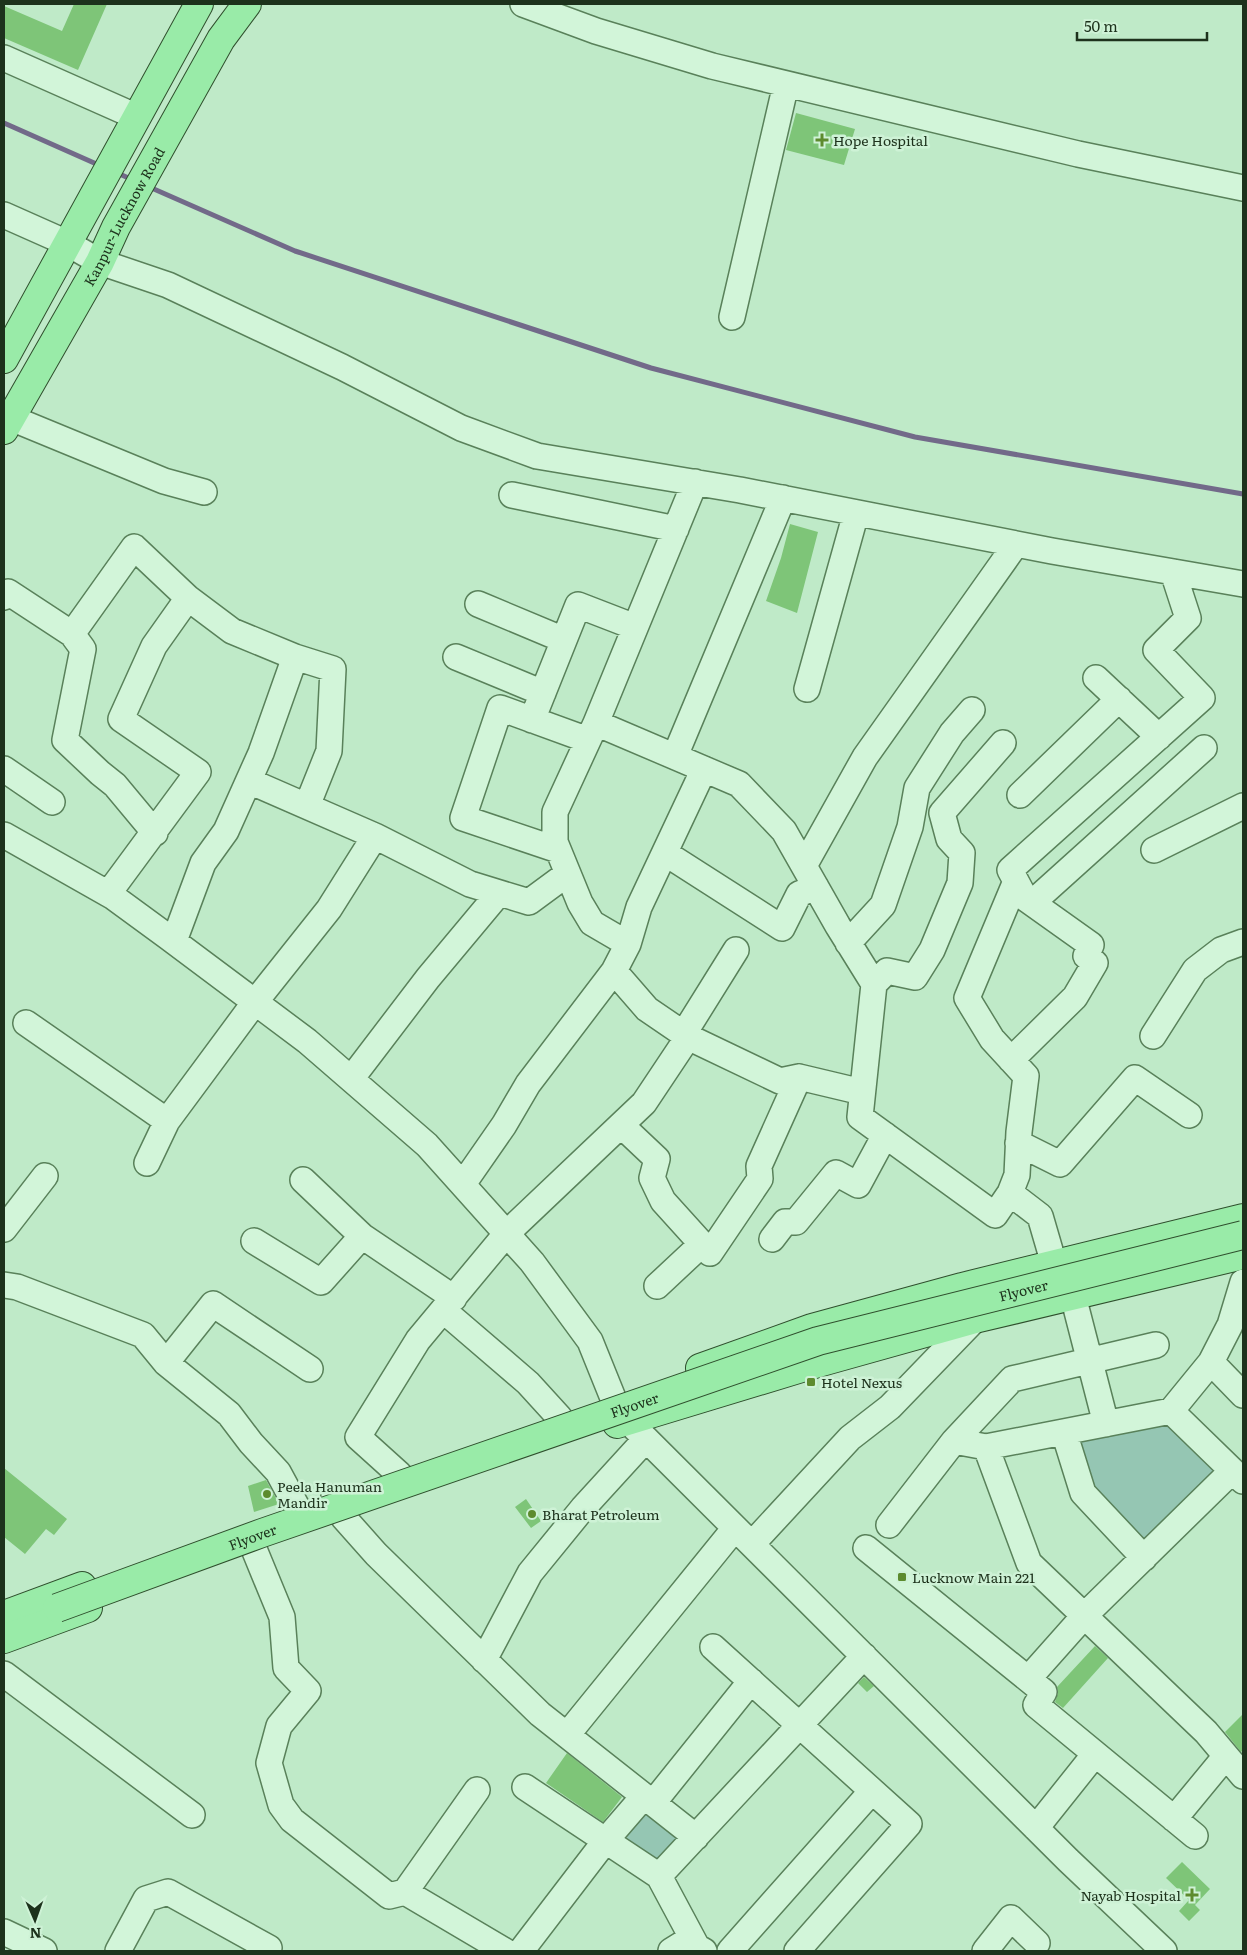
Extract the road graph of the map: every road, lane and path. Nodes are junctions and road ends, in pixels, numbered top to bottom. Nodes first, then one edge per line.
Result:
1 (247, 4) edge
2 (523, 4) edge
3 (197, 5) edge
4 (221, 39) junction
5 (4, 58) edge
6 (786, 84) junction
7 (137, 117) junction
8 (1243, 188) edge
9 (4, 215) edge
10 (67, 244) junction
11 (100, 262) junction
12 (732, 317) dead end
13 (4, 359) edge
14 (7, 424) edge
15 (695, 482) junction
16 (204, 492) dead end
17 (512, 495) dead end
18 (783, 498) junction
19 (856, 512) junction
20 (676, 529) junction
21 (1016, 544) junction
22 (1173, 572) junction
23 (1243, 584) edge
24 (4, 597) edge
25 (188, 598) junction
26 (478, 604) dead end
27 (635, 627) junction
28 (72, 634) junction
29 (564, 640) junction
30 (295, 656) junction
31 (456, 657) dead end
32 (1096, 678) dead end
33 (807, 689) dead end
34 (543, 693) junction
35 (1119, 699) junction
36 (972, 710) dead end
37 (532, 720) junction
38 (592, 731) junction
39 (1159, 737) junction
40 (1003, 743) dead end
41 (1204, 748) dead end
42 (675, 756) junction
43 (4, 769) edge
44 (704, 769) junction
45 (249, 781) junction
46 (1020, 795) dead end
47 (52, 802) dead end
48 (308, 806) junction
49 (1243, 806) edge
50 (155, 833) junction
51 (4, 835) edge
52 (376, 836) junction
53 (558, 850) junction
54 (1154, 850) dead end
55 (665, 853) junction
56 (804, 866) junction
57 (567, 874) junction
58 (1016, 881) junction
59 (816, 888) junction
60 (499, 893) junction
61 (108, 894) junction
62 (1032, 903) junction
63 (174, 941) junction
64 (1243, 942) edge
65 (848, 943) junction
66 (628, 944) junction
67 (736, 950) dead end
68 (614, 971) junction
69 (874, 984) junction
70 (255, 1002) junction
71 (26, 1023) dead end
72 (686, 1036) junction
73 (1153, 1036) dead end
74 (1011, 1060) junction
75 (799, 1077) junction
76 (351, 1079) junction
77 (862, 1092) junction
78 (1189, 1115) dead end
79 (167, 1121) junction
80 (621, 1125) junction
81 (885, 1135) junction
82 (1018, 1143) junction
83 (147, 1163) dead end
84 (45, 1176) dead end
85 (303, 1180) dead end
86 (462, 1184) junction
87 (1010, 1193) junction
88 (1243, 1218) edge
89 (4, 1229) edge
90 (507, 1234) junction
91 (1243, 1235) edge
92 (362, 1236) junction
93 (772, 1239) dead end
94 (254, 1241) dead end
95 (702, 1244) junction
96 (1243, 1255) edge
97 (1054, 1264) junction
98 (1243, 1282) edge
99 (4, 1285) edge
100 (656, 1286) dead end
101 (1072, 1296) junction
102 (449, 1304) junction
103 (976, 1319) junction
104 (1156, 1345) dead end
105 (1090, 1361) junction
106 (1211, 1362) junction
107 (166, 1363) junction
108 (310, 1369) dead end
109 (1243, 1395) edge
110 (1171, 1411) junction
111 (559, 1417) junction
112 (629, 1419) junction
113 (1106, 1424) junction
114 (1064, 1432) junction
115 (954, 1441) junction
116 (986, 1447) junction
117 (399, 1474) junction
118 (1238, 1476) edge
119 (339, 1507) junction
120 (298, 1510) junction
121 (889, 1525) dead end
122 (743, 1536) junction
123 (866, 1548) dead end
124 (254, 1549) junction
125 (1144, 1558) junction
126 (1084, 1616) junction
127 (5, 1627) edge
128 (712, 1647) dead end
129 (864, 1656) junction
130 (484, 1660) junction
131 (4, 1674) edge
132 (1028, 1679) junction
133 (751, 1681) junction
134 (799, 1725) junction
135 (567, 1735) junction
136 (1095, 1754) junction
137 (1226, 1756) junction
138 (1243, 1776) edge
139 (526, 1787) dead end
140 (477, 1790) dead end
141 (872, 1791) junction
142 (648, 1800) junction
143 (192, 1815) dead end
144 (1174, 1819) junction
145 (1036, 1828) junction
146 (1195, 1836) dead end
147 (696, 1837) junction
148 (606, 1840) junction
149 (659, 1876) junction
150 (405, 1892) junction
151 (4, 1932) edge
152 (1037, 1943) dead end
153 (697, 1947) edge
154 (269, 1948) dead end
155 (44, 1951) edge
156 (118, 1951) edge
157 (505, 1951) edge
158 (521, 1951) edge
159 (671, 1951) edge
160 (730, 1951) edge
161 (798, 1951) edge
162 (985, 1951) edge
163 (1164, 1951) edge

1 - 4 main road, Kanpur-Lucknow Road
2 - 6 street
3 - 4 main road
3 - 7 main road
4 - 11 main road, Kanpur-Lucknow Road
5 - 7 street
6 - 8 street
6 - 12 street
7 - 10 main road
9 - 10 street
10 - 11 street
10 - 13 main road
11 - 14 main road, Kanpur-Lucknow Road
11 - 15 street
14 - 16 street
15 - 18 street
15 - 20 street
17 - 20 street
18 - 19 street
18 - 42 street
19 - 21 street
19 - 33 street
20 - 27 street
21 - 22 street
21 - 56 street
22 - 23 street
22 - 39 street
24 - 28 street
25 - 28 street
25 - 30 street
25 - 50 street
26 - 29 street
27 - 29 street
27 - 38 street
28 - 50 street
29 - 34 street
30 - 45 street
30 - 48 street
31 - 34 street
32 - 35 street
34 - 37 street
35 - 39 street
35 - 46 street
36 - 65 street
37 - 38 street
37 - 53 street
38 - 42 street
38 - 53 street
39 - 58 street
40 - 69 street
41 - 62 street
42 - 44 street
43 - 47 street
44 - 55 street
44 - 56 street
45 - 48 street
45 - 63 street
48 - 52 street
49 - 54 street
50 - 61 street
51 - 61 street
52 - 60 street
52 - 70 street
53 - 57 street
55 - 59 street
55 - 66 street
56 - 59 street
57 - 60 street
57 - 66 street
58 - 62 street
58 - 74 street
59 - 65 street
60 - 76 street
61 - 63 street
62 - 74 street
63 - 70 street
64 - 73 street
65 - 69 street
66 - 68 street
67 - 72 street
68 - 72 street
68 - 86 street
69 - 77 street
70 - 76 street
70 - 79 street
71 - 79 street
72 - 75 street
72 - 80 street
74 - 82 street
75 - 77 street
75 - 95 street
76 - 86 street
77 - 81 street
78 - 82 street
79 - 83 street
80 - 90 street
80 - 95 street
81 - 87 street
81 - 93 street
82 - 87 street
84 - 89 street
85 - 92 street
86 - 90 street
87 - 97 street
88 - 97 main road
90 - 102 street
90 - 112 street
91 - 127 main road, Flyover, bridge
92 - 94 street
92 - 102 street
95 - 100 street
96 - 101 main road
97 - 101 street
97 - 112 main road
98 - 106 street
99 - 107 street
101 - 103 main road
101 - 105 street
102 - 111 street
102 - 117 street
103 - 112 main road
103 - 122 street
104 - 105 street
105 - 113 street
105 - 115 street
106 - 109 street
106 - 110 street
107 - 108 street
107 - 120 street
110 - 113 street
110 - 118 street
111 - 112 main road
111 - 117 main road
112 - 119 main road
112 - 122 street
112 - 130 street
113 - 114 street
114 - 116 street
114 - 125 street
115 - 116 street
115 - 121 street
116 - 126 street
117 - 119 main road
118 - 125 street
119 - 120 main road
119 - 124 main road
119 - 130 street
120 - 127 main road
122 - 129 street
122 - 135 street
123 - 132 street
124 - 127 main road
124 - 150 street
125 - 126 street
126 - 132 street
126 - 137 street
128 - 133 street
129 - 134 street
129 - 145 street
130 - 135 street
131 - 143 street
132 - 136 street
133 - 134 street
133 - 142 street
134 - 141 street
134 - 147 street
135 - 142 street
136 - 144 street
136 - 145 street
137 - 138 street
137 - 144 street
139 - 148 street
140 - 150 street
141 - 160 street
141 - 161 street
142 - 147 street
142 - 148 street
144 - 146 street
145 - 163 street
147 - 149 street
148 - 149 street
148 - 158 street
149 - 153 street
150 - 157 street
151 - 155 street
152 - 162 street
153 - 159 street
154 - 156 street

